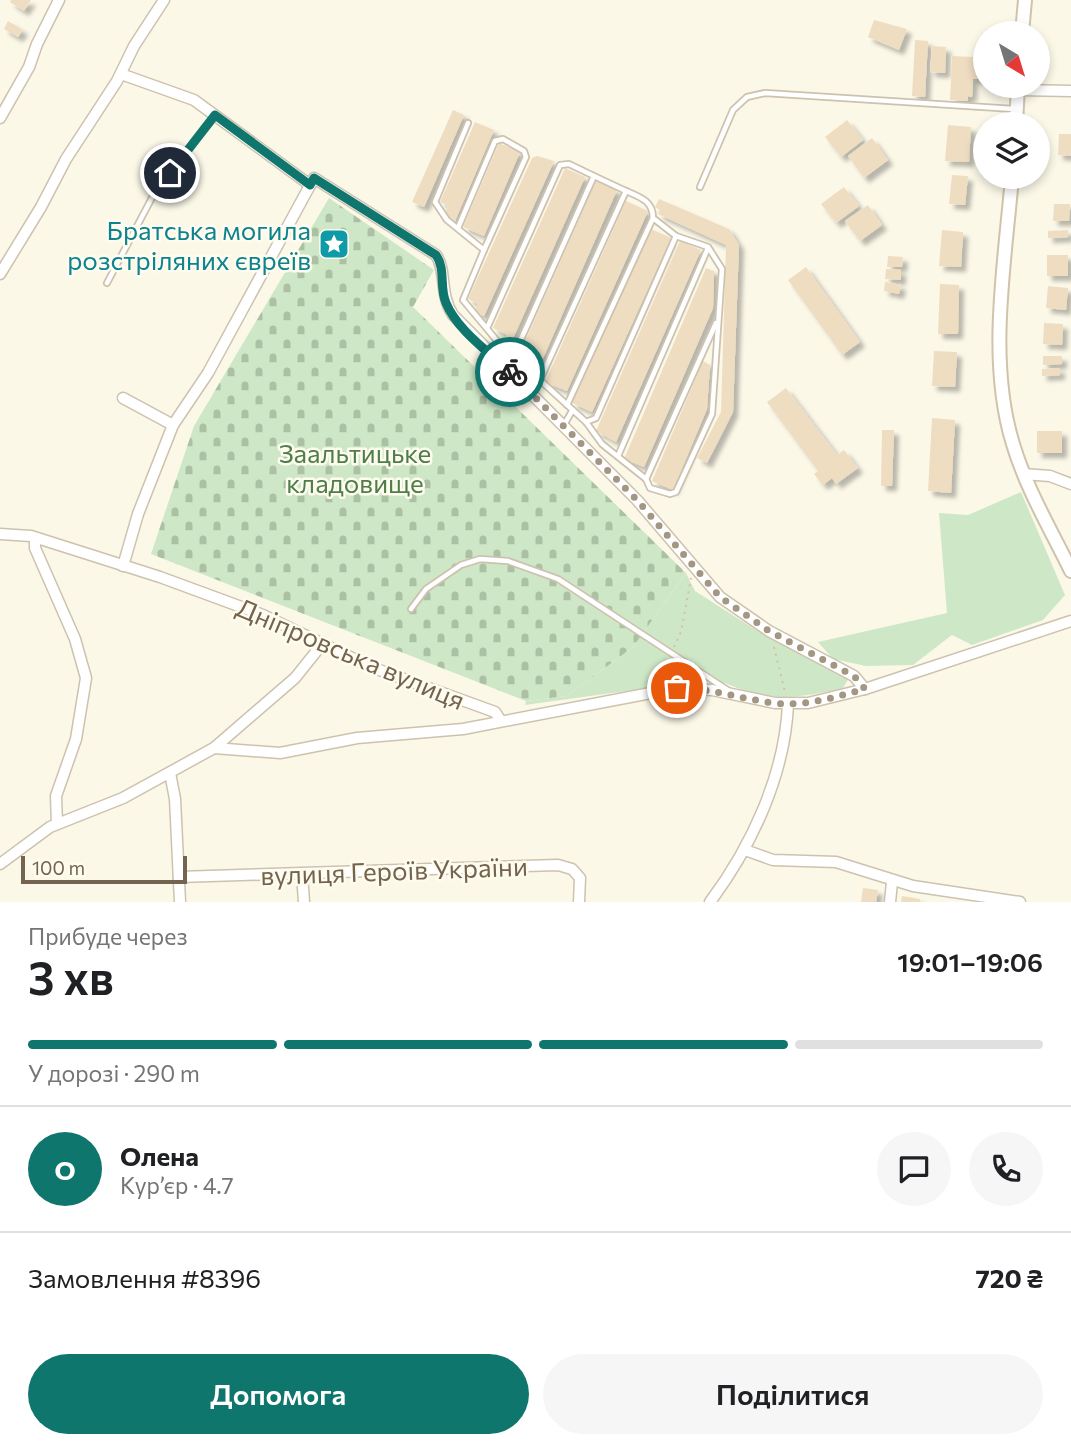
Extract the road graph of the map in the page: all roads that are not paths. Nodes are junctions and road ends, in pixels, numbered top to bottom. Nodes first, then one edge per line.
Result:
1 (59, 0) edge
2 (164, 0) edge
3 (1024, 0) edge
4 (1023, 21) edge
5 (121, 74) junction
6 (1050, 90) edge
7 (1071, 91) edge
8 (1018, 98) edge
9 (1017, 109) junction
10 (1017, 112) edge
11 (215, 115) junction
12 (0, 118) edge
13 (468, 122) dead end
14 (594, 176) junction
15 (310, 185) junction
16 (700, 187) dead end
17 (1011, 189) edge
18 (626, 191) junction
19 (653, 218) junction
20 (458, 228) junction
21 (676, 236) junction
22 (708, 247) junction
23 (484, 250) junction
24 (0, 274) edge
25 (107, 283) dead end
26 (718, 319) junction
27 (488, 326) junction
28 (513, 355) junction
29 (540, 380) junction
30 (123, 398) dead end
31 (567, 405) junction
32 (572, 411) junction
33 (586, 422) junction
34 (173, 425) junction
35 (563, 427) junction
36 (618, 456) junction
37 (1023, 474) junction
38 (646, 479) junction
39 (1071, 484) edge
40 (0, 534) edge
41 (35, 538) junction
42 (123, 566) junction
43 (1071, 571) edge
44 (411, 609) dead end
45 (1071, 621) edge
46 (323, 643) junction
47 (865, 689) junction
48 (736, 695) junction
49 (788, 704) junction
50 (501, 721) junction
51 (214, 748) junction
52 (170, 773) junction
53 (57, 824) junction
54 (745, 850) junction
55 (0, 864) edge
56 (302, 874) junction
57 (179, 877) junction
58 (892, 881) junction
59 (180, 902) edge
60 (304, 902) edge
61 (579, 902) edge
62 (710, 902) edge
63 (890, 902) edge
64 (1020, 902) edge

1 - 12 street
2 - 5 street
3 - 4 main road
5 - 11 street
5 - 24 street
6 - 7 street
8 - 9 main road
9 - 10 main road
9 - 16 lane
11 - 15 street
11 - 25 lane
13 - 20 lane
14 - 18 lane
14 - 27 lane
14 - 28 lane
15 - 34 street
15 - 35 street
17 - 37 main road
18 - 19 lane
18 - 29 lane
19 - 21 lane
19 - 31 lane
20 - 23 lane
20 - 23 lane
21 - 22 lane
21 - 33 lane
22 - 26 lane
22 - 36 lane
23 - 27 lane
26 - 38 lane
26 - 38 lane
27 - 28 lane
28 - 29 lane
29 - 31 lane
30 - 34 street
31 - 32 lane
32 - 33 lane
32 - 35 lane
33 - 36 lane
34 - 42 street
35 - 47 street
36 - 38 lane
37 - 39 street
37 - 43 main road
40 - 41 street, Дніпровська вулиця
41 - 42 street, Дніпровська вулиця
41 - 53 street
42 - 46 street, Дніпровська вулиця
44 - 48 lane
45 - 47 street
46 - 50 street, Дніпровська вулиця
46 - 51 street
47 - 49 street
48 - 49 street
48 - 50 street
49 - 54 street
50 - 51 street
51 - 52 street
52 - 53 street
52 - 57 street
53 - 55 street
54 - 58 street
54 - 62 street
56 - 57 street, вулиця Героїв України
56 - 60 street
56 - 61 street, вулиця Героїв України
57 - 59 street
58 - 63 street
58 - 64 street

